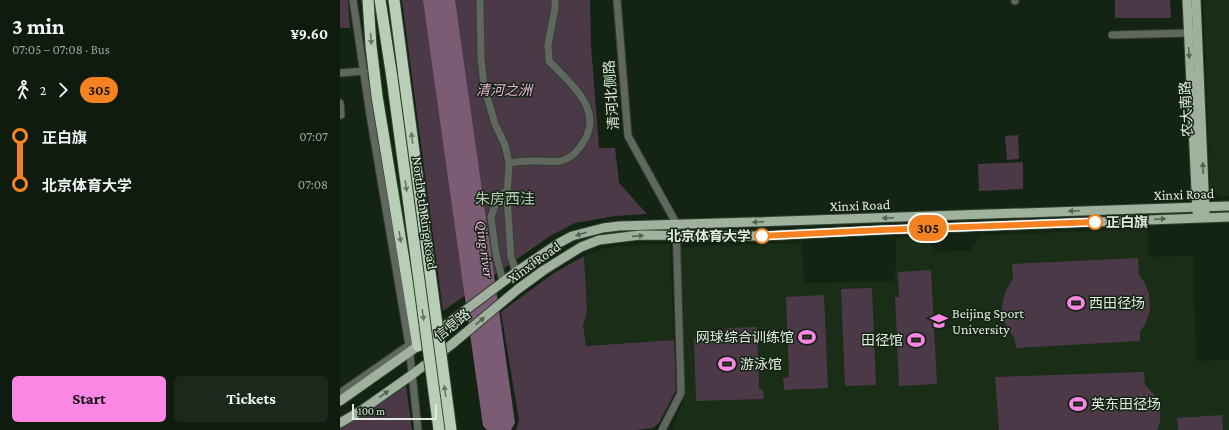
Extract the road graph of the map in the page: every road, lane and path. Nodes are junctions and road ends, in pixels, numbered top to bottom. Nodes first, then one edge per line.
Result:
1 (353, 0) edge
2 (368, 0) edge
3 (380, 0) edge
4 (394, 0) edge
5 (480, 0) edge
6 (555, 0) edge
7 (617, 0) edge
8 (1187, 0) edge
9 (1196, 0) edge
10 (1188, 33) junction
11 (1112, 35) dead end
12 (364, 70) junction
13 (340, 73) edge
14 (340, 103) edge
15 (341, 116) edge
16 (509, 163) junction
17 (507, 190) junction
18 (1229, 206) edge
19 (1201, 207) junction
20 (1229, 217) edge
21 (1201, 218) junction
22 (676, 224) junction
23 (676, 235) junction
24 (516, 272) junction
25 (505, 281) junction
26 (508, 297) joint
27 (412, 348) junction
28 (412, 374) junction
29 (340, 394) edge
30 (340, 401) edge
31 (340, 423) edge
32 (418, 430) edge
33 (440, 430) edge
34 (451, 430) edge
35 (662, 430) edge

1 - 12 street
2 -> 27 highway
3 -> 33 highway, North 5th Ring Road, bridge
34 -> 4 highway, North 5th Ring Road, bridge
5 - 16 street
6 - 16 street
7 - 22 street, 清河北侧路
8 - 10 main road, 农大南路
19 -> 9 main road, 农大南路
10 - 11 street
10 -> 19 main road, 农大南路
12 - 13 street
12 - 27 street
14 - 15 street
16 - 17 street
17 - 24 street
17 - 25 street
18 - 19 main road, Xinxi Road
19 - 21 main road, 农大南路
19 -> 22 main road, Xinxi Road
20 - 21 main road, Xinxi Road
23 -> 21 main road, Xinxi Road
22 - 23 street
22 -> 24 main road, Xinxi Road
26 -> 23 main road, Xinxi Road
23 - 35 street
24 - 25 main road, Xinxi Road
25 - 27 main road, 信息路
28 -> 26 main road, 信息路
27 - 28 street
27 - 29 street
27 - 30 main road, 信息路
31 -> 28 main road, 信息路
28 - 32 street

